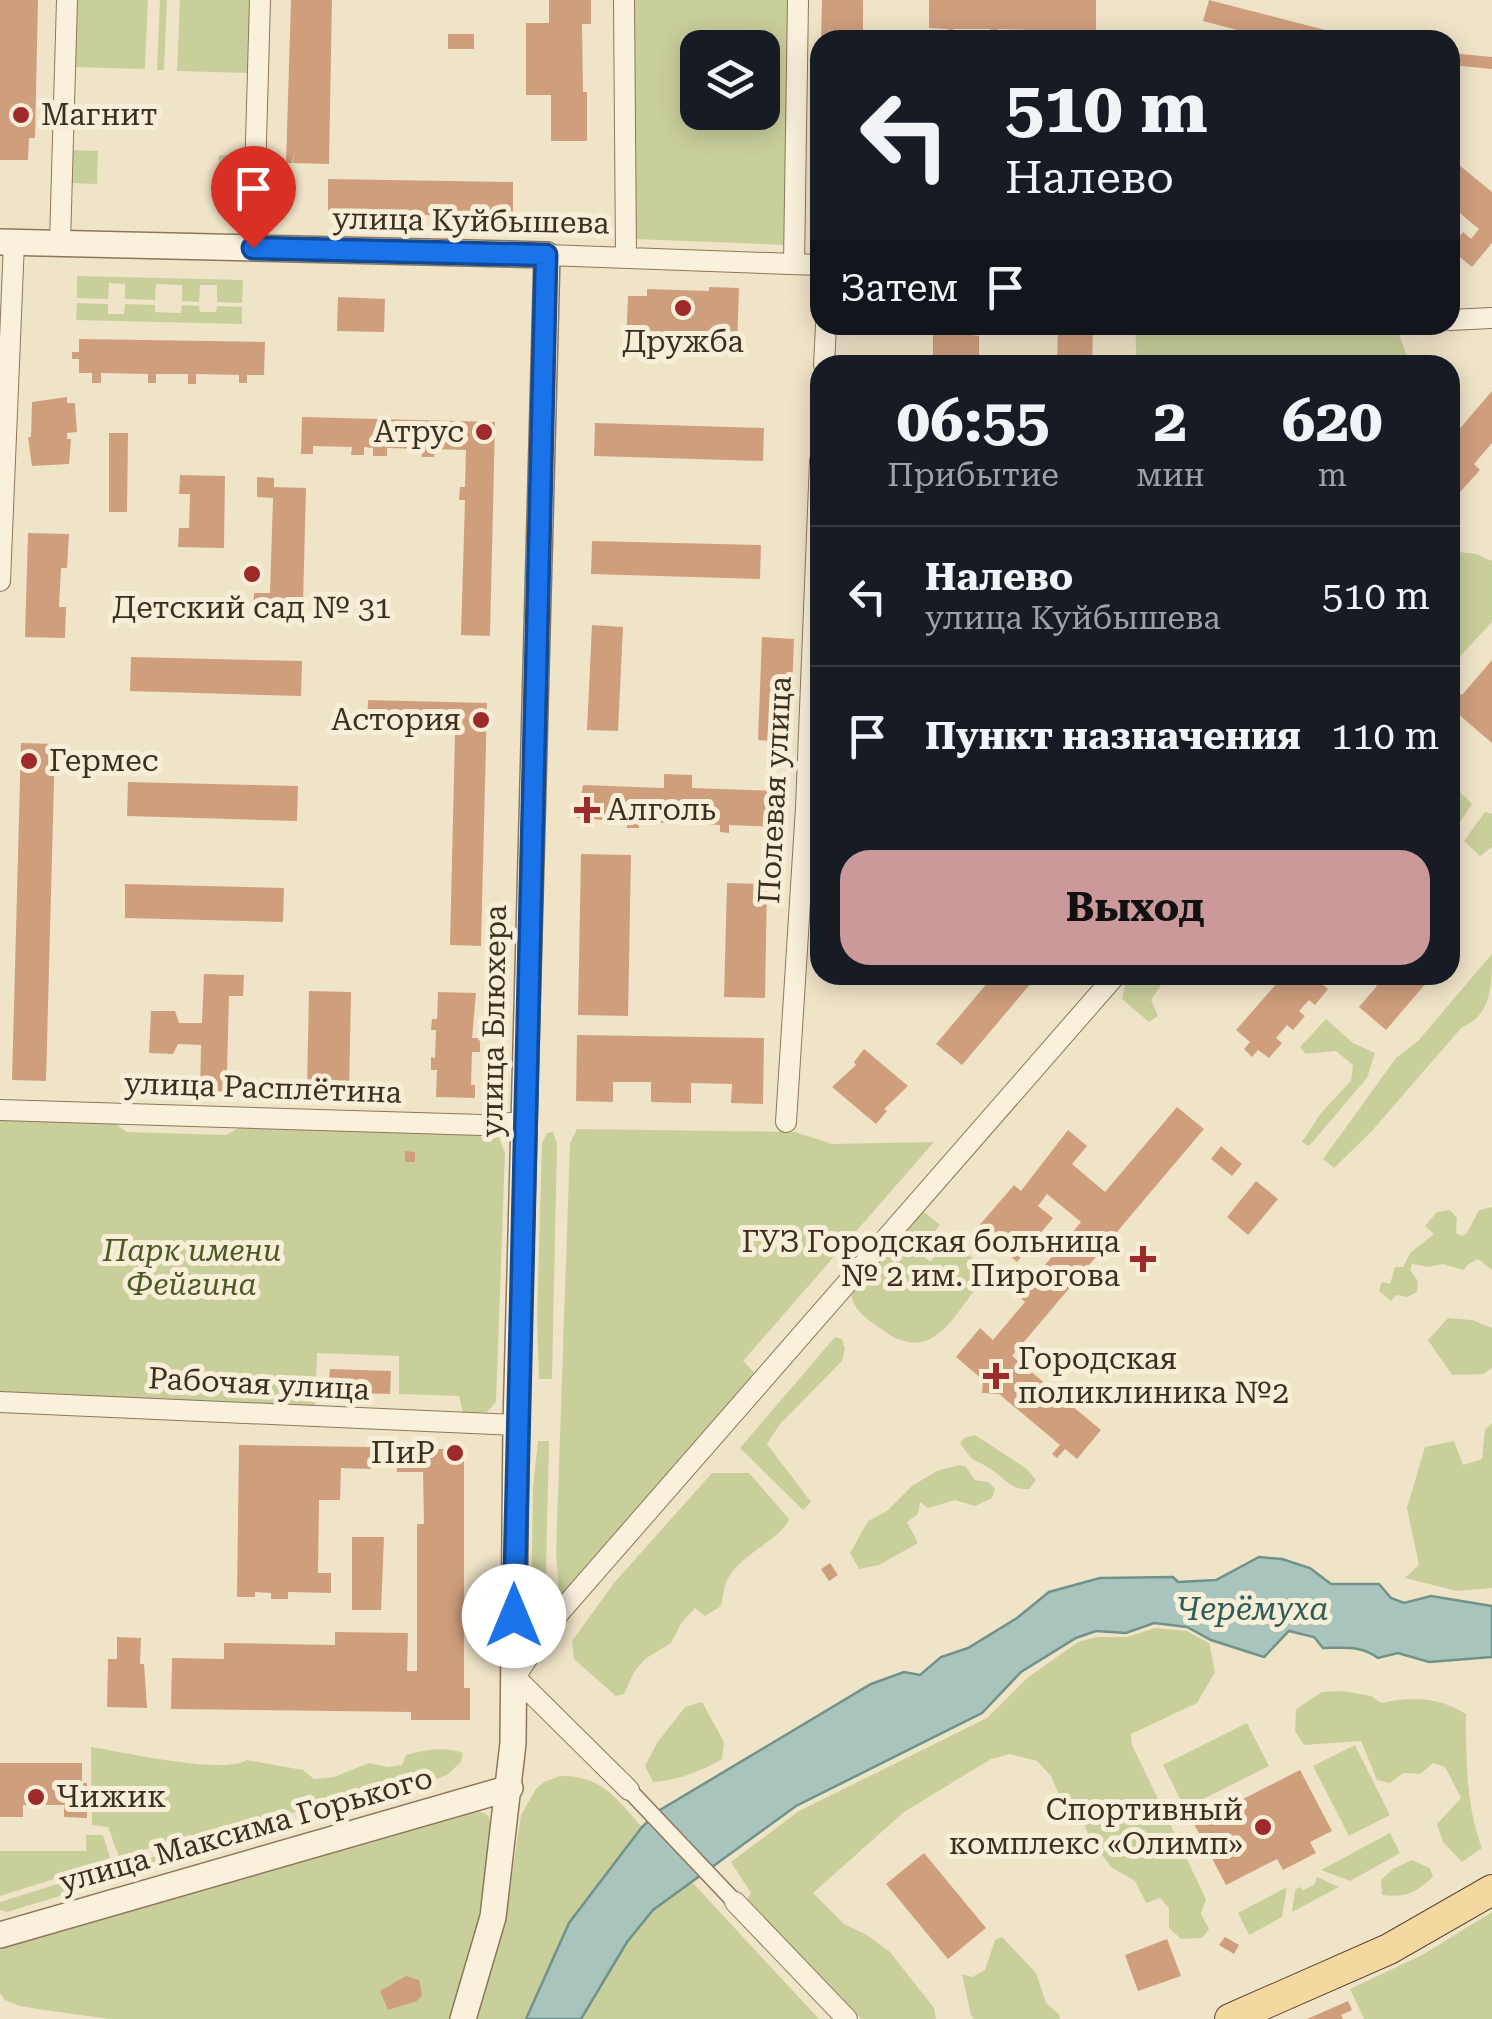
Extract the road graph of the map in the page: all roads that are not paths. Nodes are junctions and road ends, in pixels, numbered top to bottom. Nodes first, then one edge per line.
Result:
1 (67, 0) edge
2 (260, 0) edge
3 (624, 0) edge
4 (798, 0) edge
5 (7, 242) edge
6 (60, 243) junction
7 (253, 248) junction
8 (546, 255) junction
9 (626, 257) junction
10 (794, 264) junction
11 (810, 265) edge
12 (1492, 318) edge
13 (1460, 320) edge
14 (0, 581) edge
15 (810, 709) edge
16 (1106, 985) edge
17 (0, 1110) edge
18 (525, 1122) junction
19 (786, 1122) dead end
20 (0, 1402) edge
21 (516, 1425) junction
22 (515, 1677) junction
23 (510, 1788) junction
24 (629, 1790) joint
25 (1492, 1890) edge
26 (735, 1902) joint
27 (0, 1935) edge
28 (463, 2019) edge
29 (846, 2019) edge
30 (1230, 2019) edge

1 - 6 street
2 - 7 street
3 - 9 street
4 - 10 street
5 - 6 street, улица Куйбышева
5 - 14 street
6 - 7 street, улица Куйбышева
7 - 8 street, улица Куйбышева
8 - 9 street, улица Куйбышева
8 - 18 street, улица Блюхера
9 - 10 street, улица Куйбышева
10 - 11 street, улица Куйбышева
12 - 13 street
15 - 19 street, Полевая улица
16 - 22 street
17 - 18 street, улица Расплётина
18 - 21 street, улица Блюхера
20 - 21 street, Рабочая улица
21 - 22 street, улица Блюхера
22 - 23 street, улица Блюхера
22 - 24 street
23 - 27 street, улица Максима Горького
23 - 28 street, улица Блюхера
24 - 26 street
25 - 30 main road
26 - 29 street

